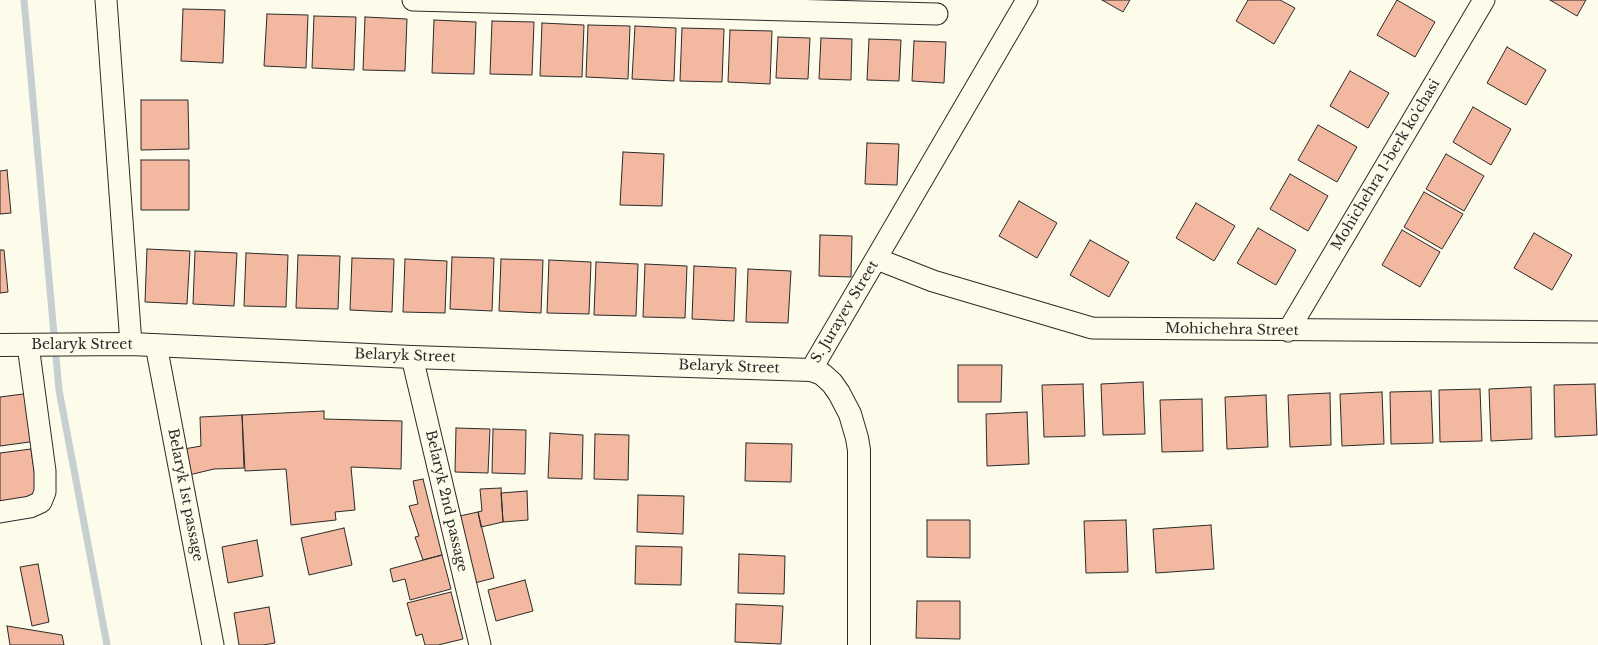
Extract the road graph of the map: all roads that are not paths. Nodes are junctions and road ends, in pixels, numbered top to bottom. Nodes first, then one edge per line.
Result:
1 (106, 0) edge
2 (413, 0) edge
3 (1027, 0) edge
4 (1484, 0) edge
5 (937, 14) dead end
6 (877, 259) junction
7 (1288, 331) junction
8 (1598, 332) edge
9 (132, 344) junction
10 (0, 345) edge
11 (28, 345) junction
12 (156, 346) junction
13 (412, 357) junction
14 (811, 370) junction
15 (0, 512) edge
16 (213, 645) edge
17 (480, 645) edge
18 (859, 645) edge

1 - 9 street
2 - 5 street
3 - 6 street, S. Jurayev Street
4 - 7 street, Mohichehra 1-berk ko'chasi
6 - 7 street, Mohichehra Street
6 - 14 street, S. Jurayev Street
7 - 8 street, Mohichehra Street
9 - 11 street, Belaryk Street
9 - 12 street, Belaryk Street
10 - 11 street, Belaryk Street
11 - 15 street
12 - 13 street, Belaryk Street
12 - 16 street, Belaryk 1st passage
13 - 14 street, Belaryk Street
13 - 17 street, Belaryk 2nd passage
14 - 18 street, S. Jurayev Street

